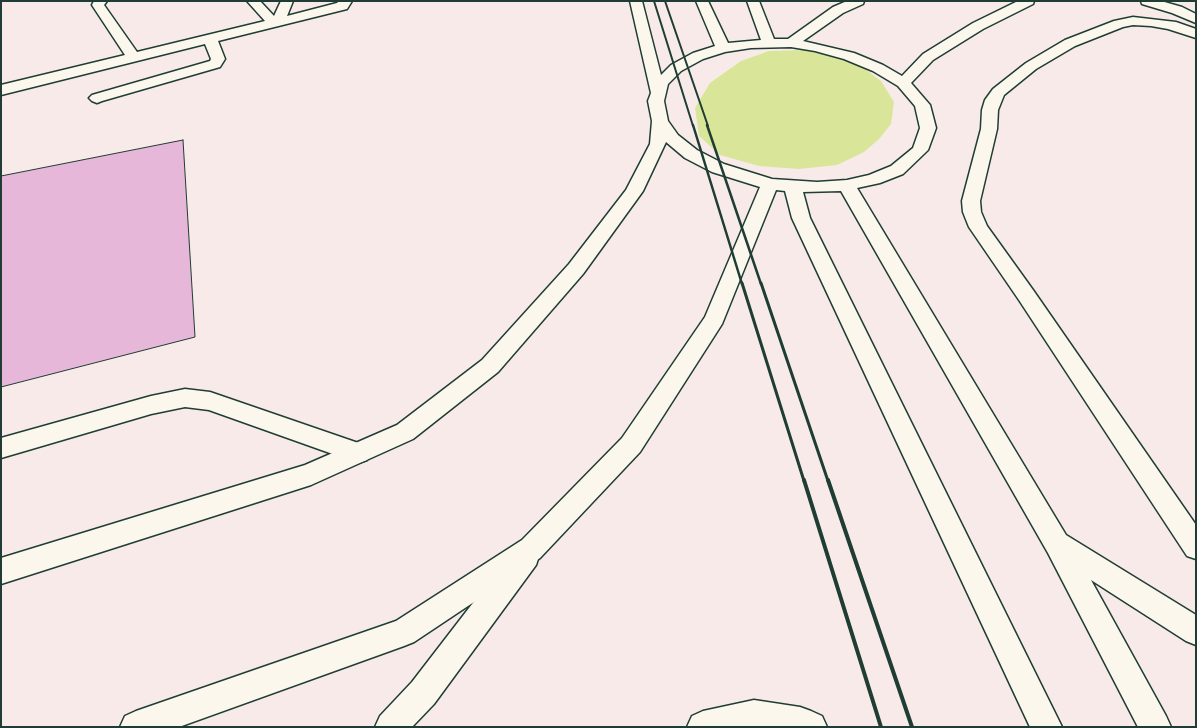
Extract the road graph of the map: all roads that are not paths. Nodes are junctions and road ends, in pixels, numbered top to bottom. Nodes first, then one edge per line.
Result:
1 (101, 1) edge
2 (252, 1) edge
3 (287, 1) edge
4 (346, 1) edge
5 (636, 1) edge
6 (702, 1) edge
7 (753, 1) edge
8 (858, 1) edge
9 (1028, 1) edge
10 (1147, 1) edge
11 (1196, 19) edge
12 (276, 23) junction
13 (1196, 34) edge
14 (210, 39) junction
15 (791, 43) junction
16 (769, 44) junction
17 (723, 48) junction
18 (134, 58) junction
19 (903, 83) junction
20 (1, 90) edge
21 (658, 93) junction
22 (97, 98) dead end
23 (660, 121) junction
24 (781, 185) junction
25 (847, 185) junction
26 (1, 448) edge
27 (358, 453) junction
28 (1057, 544) junction
29 (1196, 547) edge
30 (531, 549) junction
31 (1, 571) edge
32 (1196, 631) edge
33 (136, 727) edge
34 (391, 727) edge
35 (703, 727) edge
36 (811, 727) edge
37 (1046, 727) edge
38 (1155, 727) edge

1 - 18 street
2 - 12 street
3 - 12 street
4 - 12 street
5 - 21 street
6 - 17 street
7 - 16 street
8 - 15 street
9 - 19 street
10 - 11 street
12 - 14 street
13 - 29 street
14 - 18 street
14 - 22 street
15 - 16 street
15 - 19 street
16 - 17 street
17 - 21 street
18 - 20 street
19 - 25 street
21 - 23 street
23 - 24 street
23 - 27 street
24 - 25 street
24 - 30 street
24 - 37 street
25 - 28 street
26 - 27 street
27 - 31 street
28 - 32 street
28 - 38 street
30 - 33 street
30 - 34 street
35 - 36 street

